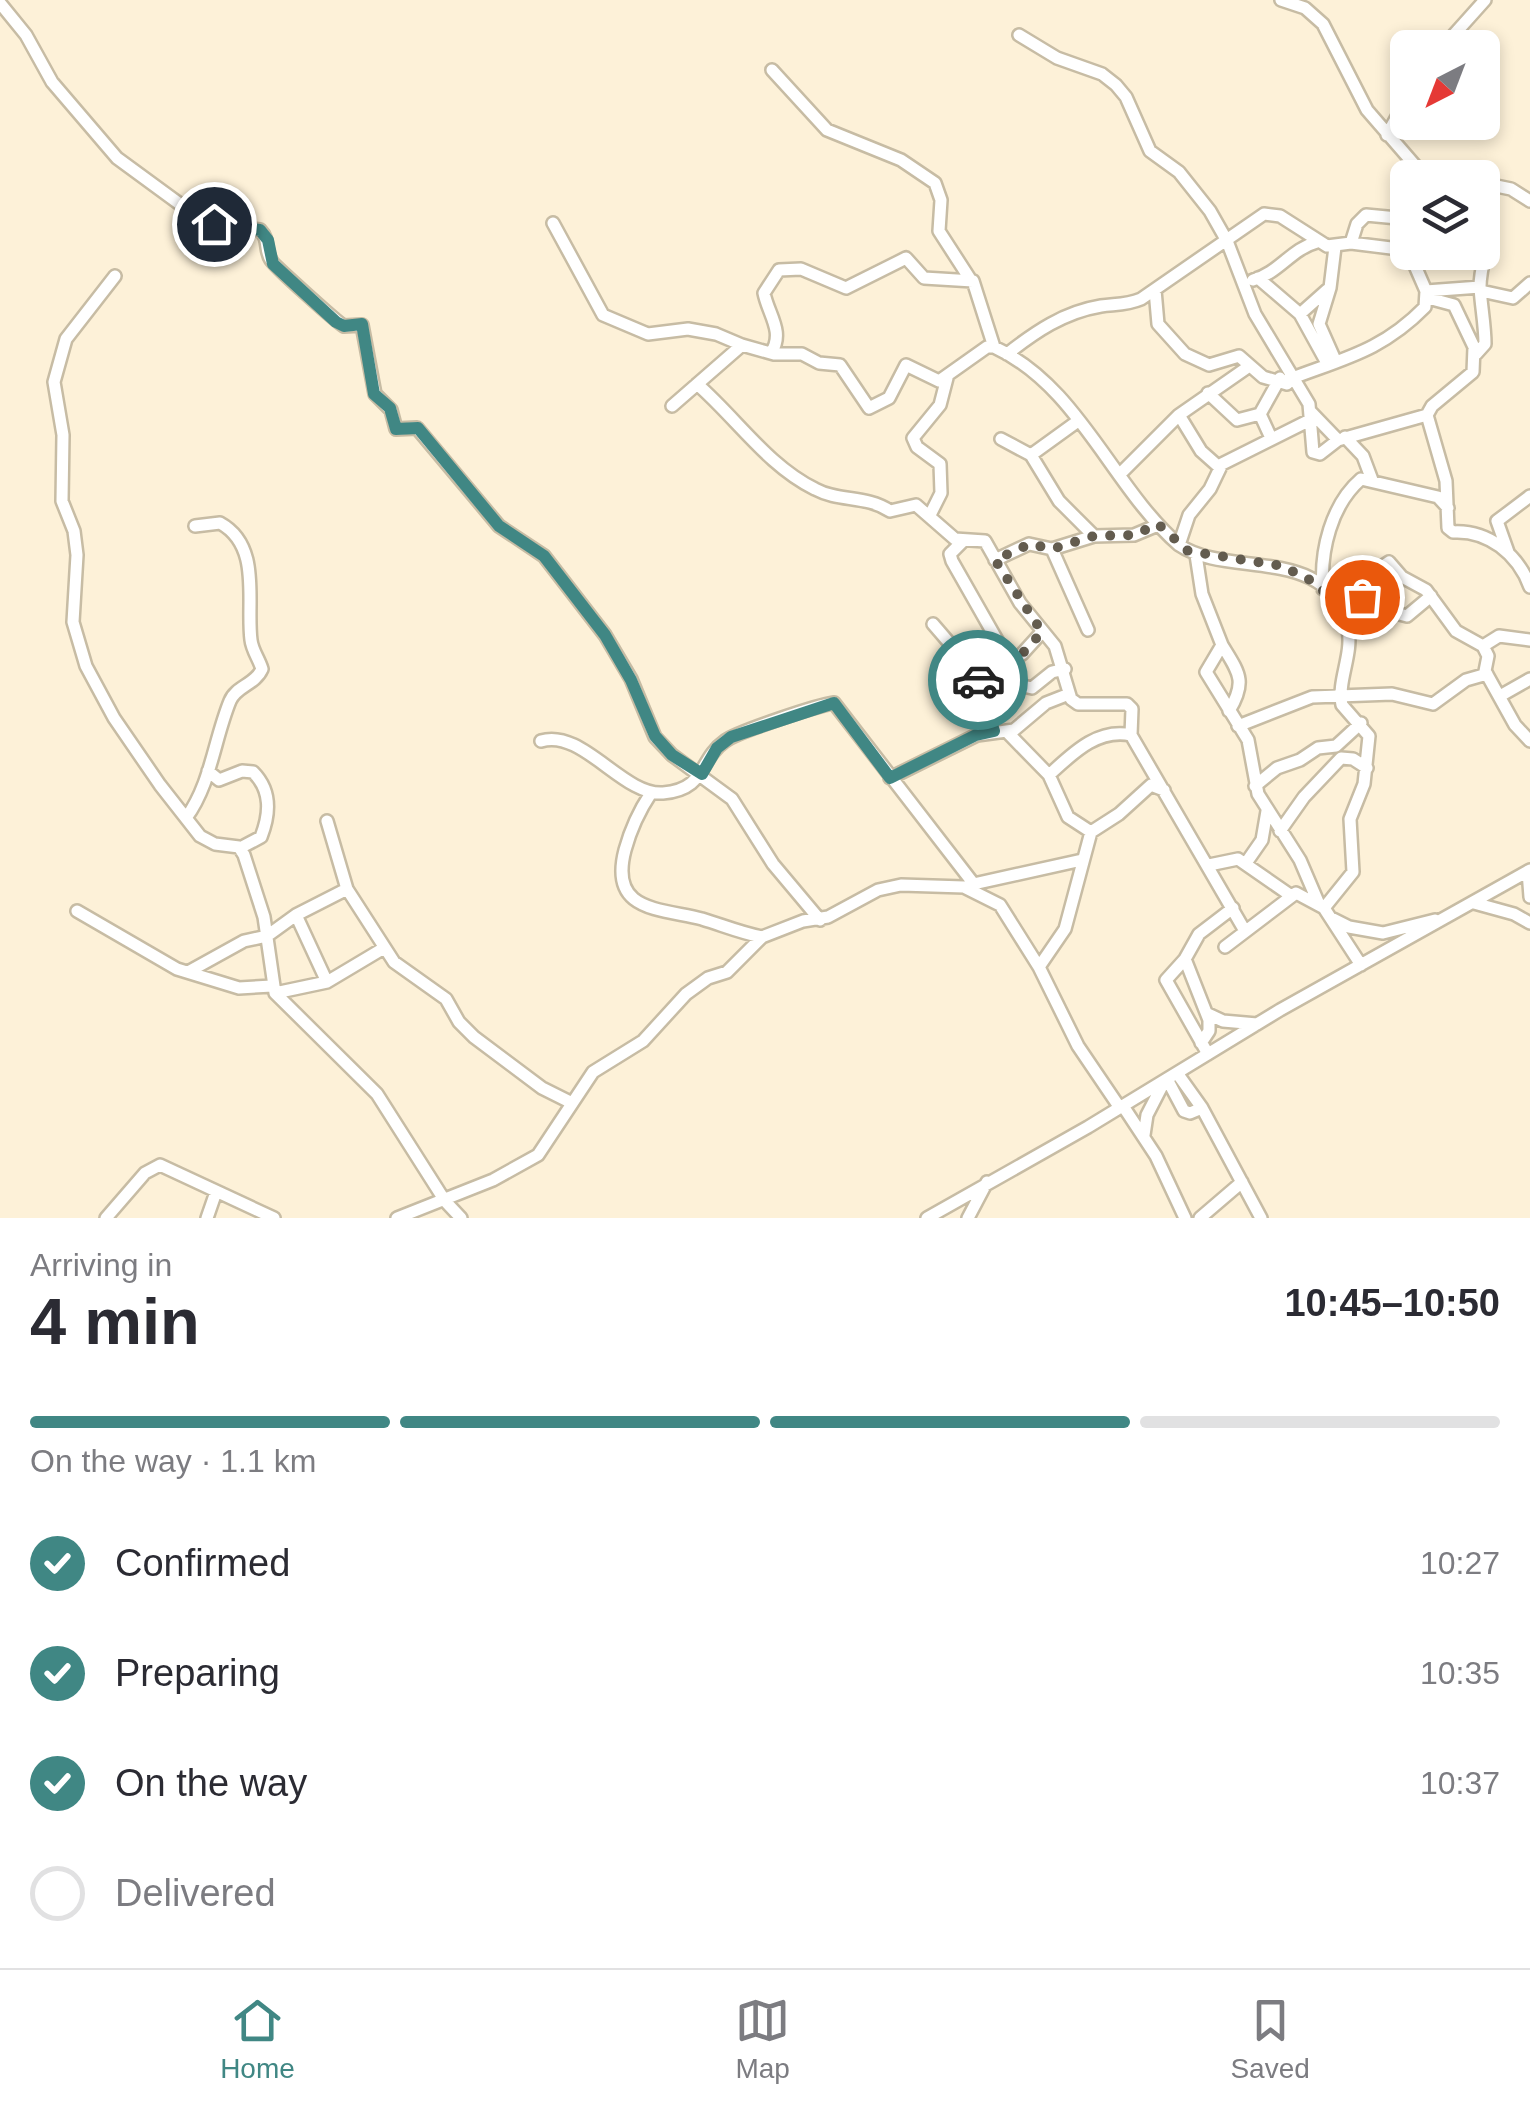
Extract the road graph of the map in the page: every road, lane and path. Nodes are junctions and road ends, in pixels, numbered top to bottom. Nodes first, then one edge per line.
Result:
1 (1281, 0) edge
2 (1485, 0) edge
3 (0, 3) edge
4 (1458, 30) edge
5 (1019, 35) dead end
6 (772, 70) dead end
7 (1390, 130) edge
8 (1387, 135) junction
9 (1410, 160) edge
10 (1500, 187) edge
11 (1511, 189) junction
12 (1500, 198) edge
13 (1528, 198) edge
14 (1390, 217) edge
15 (554, 223) dead end
16 (1226, 241) junction
17 (1317, 242) junction
18 (1351, 243) junction
19 (1390, 245) edge
20 (1335, 247) junction
21 (1417, 270) edge
22 (1483, 270) edge
23 (115, 276) dead end
24 (1258, 278) junction
25 (970, 279) junction
26 (1242, 282) junction
27 (1530, 283) edge
28 (1330, 288) junction
29 (1480, 289) junction
30 (1155, 290) junction
31 (1427, 294) junction
32 (1300, 314) junction
33 (742, 345) junction
34 (994, 347) junction
35 (778, 350) junction
36 (1007, 354) junction
37 (1476, 354) junction
38 (1331, 361) junction
39 (1248, 366) junction
40 (1285, 380) junction
41 (943, 383) junction
42 (698, 384) junction
43 (1208, 393) junction
44 (672, 406) dead end
45 (1260, 414) junction
46 (1179, 415) junction
47 (1310, 416) junction
48 (1427, 416) junction
49 (1078, 422) junction
50 (1271, 438) junction
51 (1342, 438) junction
52 (1001, 439) dead end
53 (1030, 455) junction
54 (1219, 467) junction
55 (1121, 473) junction
56 (1372, 480) junction
57 (1530, 496) edge
58 (1448, 508) junction
59 (930, 515) junction
60 (1158, 524) junction
61 (196, 526) dead end
62 (1094, 536) junction
63 (985, 541) junction
64 (962, 542) junction
65 (1179, 546) junction
66 (1018, 548) junction
67 (1052, 549) junction
68 (1508, 552) junction
69 (1196, 555) junction
70 (995, 560) junction
71 (1530, 587) edge
72 (1323, 589) junction
73 (1370, 594) junction
74 (1431, 596) junction
75 (1334, 600) junction
76 (933, 624) dead end
77 (1088, 630) dead end
78 (1042, 632) junction
79 (1530, 640) edge
80 (1222, 645) junction
81 (1483, 646) junction
82 (1010, 663) junction
83 (1065, 670) junction
84 (1488, 674) junction
85 (1530, 678) edge
86 (977, 680) junction
87 (1069, 694) junction
88 (1500, 696) junction
89 (1340, 697) junction
90 (1046, 703) junction
91 (1228, 712) junction
92 (1252, 722) junction
93 (1361, 723) junction
94 (1238, 726) junction
95 (1000, 731) junction
96 (1131, 735) junction
97 (1248, 740) junction
98 (540, 741) dead end
99 (1530, 742) edge
100 (1367, 768) junction
101 (208, 771) junction
102 (702, 774) junction
103 (1049, 775) junction
104 (890, 778) junction
105 (1155, 781) junction
106 (1255, 786) junction
107 (651, 793) junction
108 (1267, 812) junction
109 (186, 818) junction
110 (328, 821) dead end
111 (1091, 832) junction
112 (1282, 834) junction
113 (1262, 840) junction
114 (240, 848) junction
115 (1082, 860) junction
116 (1246, 863) junction
117 (1209, 865) junction
118 (1529, 871) edge
119 (968, 885) junction
120 (347, 890) junction
121 (1290, 895) junction
122 (1530, 897) edge
123 (1474, 904) junction
124 (1233, 908) junction
125 (1325, 909) junction
126 (77, 911) dead end
127 (296, 915) junction
128 (820, 920) junction
129 (1530, 923) edge
130 (1245, 931) junction
131 (1404, 934) junction
132 (267, 936) junction
133 (762, 937) junction
134 (1225, 947) dead end
135 (384, 948) junction
136 (1361, 965) junction
137 (1184, 966) junction
138 (1039, 967) junction
139 (188, 972) junction
140 (326, 982) junction
141 (273, 990) junction
142 (1208, 1014) junction
143 (1257, 1024) junction
144 (1204, 1048) junction
145 (1169, 1078) junction
146 (572, 1103) junction
147 (1122, 1107) junction
148 (1144, 1135) junction
149 (988, 1182) junction
150 (1242, 1182) junction
151 (216, 1192) junction
152 (445, 1201) junction
153 (106, 1218) edge
154 (207, 1218) edge
155 (274, 1218) edge
156 (397, 1218) edge
157 (461, 1218) edge
158 (927, 1218) edge
159 (968, 1218) edge
160 (1185, 1218) edge
161 (1200, 1218) edge
162 (1262, 1218) edge

1 - 8 street
2 - 4 street
3 - 102 street
5 - 16 street
6 - 25 street
7 - 8 street
8 - 9 street
10 - 11 street
11 - 12 street
11 - 13 street
14 - 18 street
15 - 33 street
16 - 17 street
16 - 26 street
16 - 30 street
17 - 20 street
17 - 24 street
18 - 19 street
18 - 20 street
20 - 28 street
21 - 31 street
22 - 29 street
23 - 109 street
24 - 26 street
24 - 32 street
25 - 34 street
25 - 35 street
26 - 40 street
27 - 29 street
28 - 32 street
28 - 38 street
29 - 31 street
29 - 37 street
30 - 36 street
30 - 39 street
31 - 37 street
31 - 38 street
32 - 38 street
33 - 35 street
33 - 42 street
34 - 36 street
34 - 41 street
35 - 41 street
36 - 49 street
37 - 48 street
38 - 40 street
39 - 40 street
39 - 43 street
40 - 45 street
40 - 47 street
41 - 59 street
42 - 44 street
42 - 59 street
43 - 45 street
43 - 46 street
45 - 50 street
46 - 54 street
46 - 55 street
47 - 50 street
47 - 51 street
47 - 51 street
48 - 51 street
48 - 58 street
49 - 53 street
49 - 55 street
50 - 54 street
51 - 56 street
52 - 53 street
53 - 62 street
54 - 65 street
55 - 60 street
56 - 58 street
56 - 72 street
57 - 68 street
58 - 68 street
59 - 64 street
60 - 62 street
60 - 65 street
61 - 101 street
62 - 67 street
63 - 64 street
63 - 66 street
63 - 70 street
64 - 82 street
65 - 69 street
66 - 67 street
66 - 70 street
67 - 77 street
68 - 71 street
69 - 72 street
69 - 80 street
70 - 78 street
72 - 75 street
73 - 74 street
73 - 74 street
73 - 75 street
74 - 81 street
75 - 89 street
76 - 86 street
78 - 82 street
78 - 83 street
79 - 81 street
80 - 91 street
80 - 91 street
81 - 84 street
82 - 86 street
83 - 87 street
83 - 90 street
84 - 88 street
84 - 89 street
85 - 88 street
86 - 95 street
87 - 90 street
87 - 96 street
88 - 99 street
89 - 92 street
89 - 93 street
90 - 95 street
91 - 94 street
92 - 94 street
92 - 97 street
93 - 100 street
93 - 106 street
94 - 97 street
95 - 103 street
95 - 104 street
96 - 103 street
96 - 105 street
97 - 106 street
98 - 107 street
100 - 112 street
100 - 125 street
101 - 109 street
101 - 114 street
102 - 104 street
102 - 107 street
102 - 128 street
103 - 111 street
104 - 119 street
105 - 111 street
105 - 117 street
106 - 108 street
107 - 133 street
108 - 112 street
108 - 113 street
109 - 114 street
110 - 120 street
111 - 115 street
112 - 113 street
112 - 125 street
113 - 116 street
114 - 132 street
115 - 119 street
115 - 138 street
116 - 117 street
116 - 121 street
117 - 124 street
118 - 122 street
118 - 123 street
119 - 128 street
119 - 138 street
120 - 127 street
120 - 135 street
121 - 125 street
121 - 130 street
123 - 129 street
123 - 131 street
124 - 130 street
124 - 137 street
125 - 131 street
125 - 136 street
126 - 139 street
127 - 132 street
127 - 140 street
128 - 133 street
130 - 134 street
131 - 136 street
132 - 139 street
132 - 141 street
133 - 146 street
135 - 140 street
135 - 146 street
136 - 143 street
137 - 142 street
137 - 144 street
138 - 147 street
139 - 141 street
140 - 141 street
141 - 152 street
142 - 143 street
142 - 144 street
143 - 144 street
144 - 145 street
145 - 147 street
145 - 148 street
145 - 150 street
146 - 152 street
147 - 148 street
147 - 149 street
148 - 160 street
149 - 158 street
149 - 159 street
150 - 161 street
150 - 162 street
151 - 153 street
151 - 154 street
151 - 155 street
152 - 156 street
152 - 157 street

